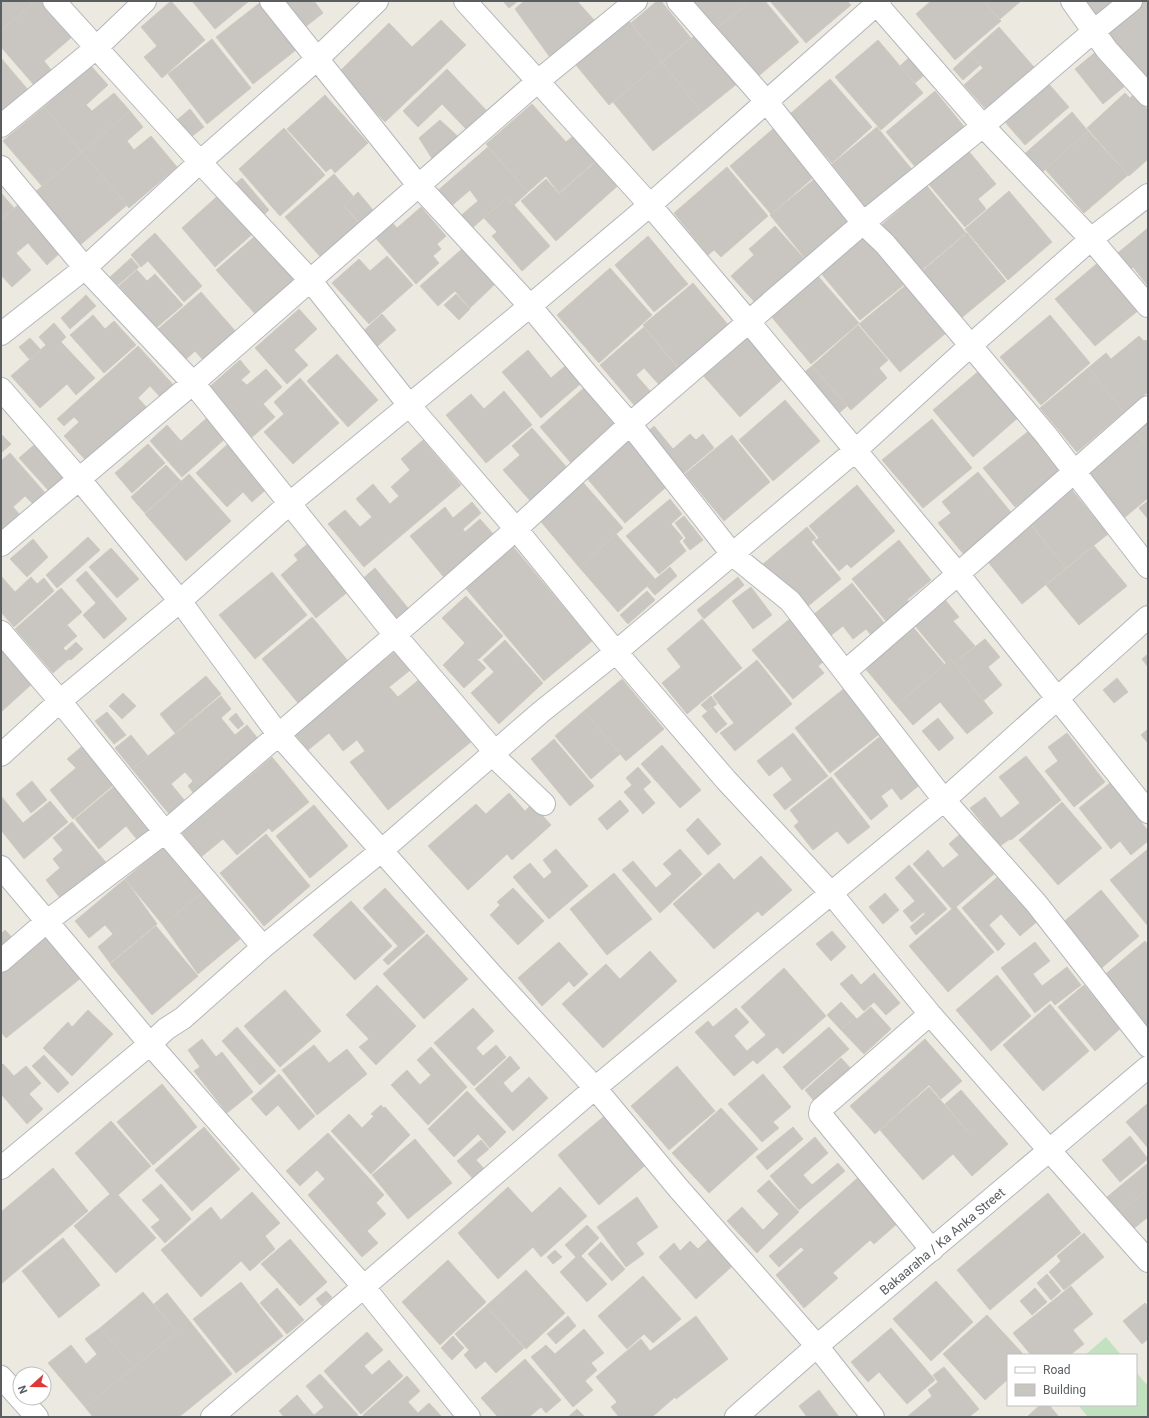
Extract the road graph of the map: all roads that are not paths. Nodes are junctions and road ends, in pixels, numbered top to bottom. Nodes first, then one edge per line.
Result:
1 (54, 1) edge
2 (146, 1) edge
3 (272, 1) edge
4 (377, 1) edge
5 (465, 1) edge
6 (636, 1) edge
7 (678, 1) edge
8 (1072, 1) edge
9 (1132, 1) edge
10 (877, 2) edge
11 (1094, 31) junction
12 (96, 48) junction
13 (317, 59) junction
14 (538, 81) junction
15 (1148, 95) edge
16 (766, 101) junction
17 (1, 126) edge
18 (983, 126) junction
19 (200, 162) junction
20 (1, 167) edge
21 (418, 185) junction
22 (1148, 195) edge
23 (650, 206) junction
24 (863, 223) junction
25 (1091, 239) junction
26 (85, 268) junction
27 (310, 280) junction
28 (530, 306) junction
29 (1148, 306) edge
30 (749, 322) junction
31 (1, 334) edge
32 (971, 345) junction
33 (193, 384) junction
34 (1, 389) edge
35 (409, 405) junction
36 (1148, 407) edge
37 (630, 424) junction
38 (856, 450) junction
39 (1074, 472) junction
40 (80, 480) junction
41 (290, 503) junction
42 (516, 529) junction
43 (1, 545) edge
44 (733, 555) junction
45 (1148, 567) edge
46 (958, 574) junction
47 (180, 601) junction
48 (1148, 617) edge
49 (1, 632) edge
50 (395, 635) junction
51 (616, 652) junction
52 (846, 671) junction
53 (1057, 699) junction
54 (60, 701) junction
55 (278, 734) junction
56 (495, 752) junction
57 (1, 755) edge
58 (944, 800) junction
59 (544, 804) dead end
60 (1148, 812) edge
61 (165, 832) junction
62 (381, 851) junction
63 (1, 867) edge
64 (831, 893) junction
65 (46, 922) junction
66 (263, 946) junction
67 (1, 961) edge
68 (930, 1014) junction
69 (150, 1044) junction
70 (1148, 1046) edge
71 (1148, 1067) edge
72 (595, 1088) junction
73 (1049, 1150) junction
74 (1, 1168) edge
75 (932, 1250) junction
76 (1148, 1261) edge
77 (363, 1286) junction
78 (817, 1346) junction
79 (1, 1377) edge
80 (37, 1417) edge
81 (212, 1417) edge
82 (469, 1417) edge
83 (736, 1417) edge
84 (873, 1417) edge

1 - 12 street
2 - 12 street
3 - 13 street
4 - 13 street
5 - 14 street
6 - 14 street
7 - 16 street
8 - 11 street
9 - 11 street
10 - 16 street
10 - 18 street
11 - 15 street
11 - 18 street
12 - 17 street
12 - 19 street
13 - 19 street
13 - 21 street
14 - 21 street
14 - 23 street
16 - 23 street
16 - 24 street
18 - 24 street
18 - 25 street
19 - 26 street
19 - 27 street
20 - 26 street
21 - 27 street
21 - 28 street
22 - 25 street
23 - 28 street
23 - 30 street
24 - 30 street
24 - 32 street
25 - 29 street
25 - 32 street
26 - 31 street
26 - 33 street
27 - 33 street
27 - 35 street
28 - 35 street
28 - 37 street
30 - 37 street
30 - 38 street
32 - 38 street
32 - 39 street
33 - 40 street
33 - 41 street
34 - 40 street
35 - 41 street
35 - 42 street
36 - 39 street
37 - 42 street
37 - 44 street
38 - 44 street
38 - 46 street
39 - 45 street
39 - 46 street
40 - 43 street
40 - 47 street
41 - 47 street
41 - 50 street
42 - 50 street
42 - 51 street
44 - 51 street
44 - 52 street
46 - 52 street
46 - 53 street
47 - 54 street
47 - 55 street
48 - 53 street
49 - 54 street
50 - 55 street
50 - 56 street
51 - 56 street
51 - 64 street
52 - 58 street
53 - 58 street
53 - 60 street
54 - 57 street
54 - 61 street
55 - 61 street
55 - 62 street
56 - 59 street
56 - 62 street
58 - 64 street
58 - 70 street
61 - 65 street
61 - 66 street
62 - 66 street
62 - 72 street
63 - 65 street
64 - 68 street
64 - 72 street
65 - 67 street
65 - 69 street
66 - 69 street
68 - 73 street
68 - 75 street
69 - 74 street
69 - 77 street
71 - 73 street, Bakaaraha / Ka Anka Street
72 - 77 street
72 - 78 street
73 - 75 street, Bakaaraha / Ka Anka Street
73 - 76 street
75 - 78 street, Bakaaraha / Ka Anka Street
77 - 81 street
77 - 82 street
78 - 83 street, Bakaaraha / Ka Anka Street
78 - 84 street
79 - 80 street

